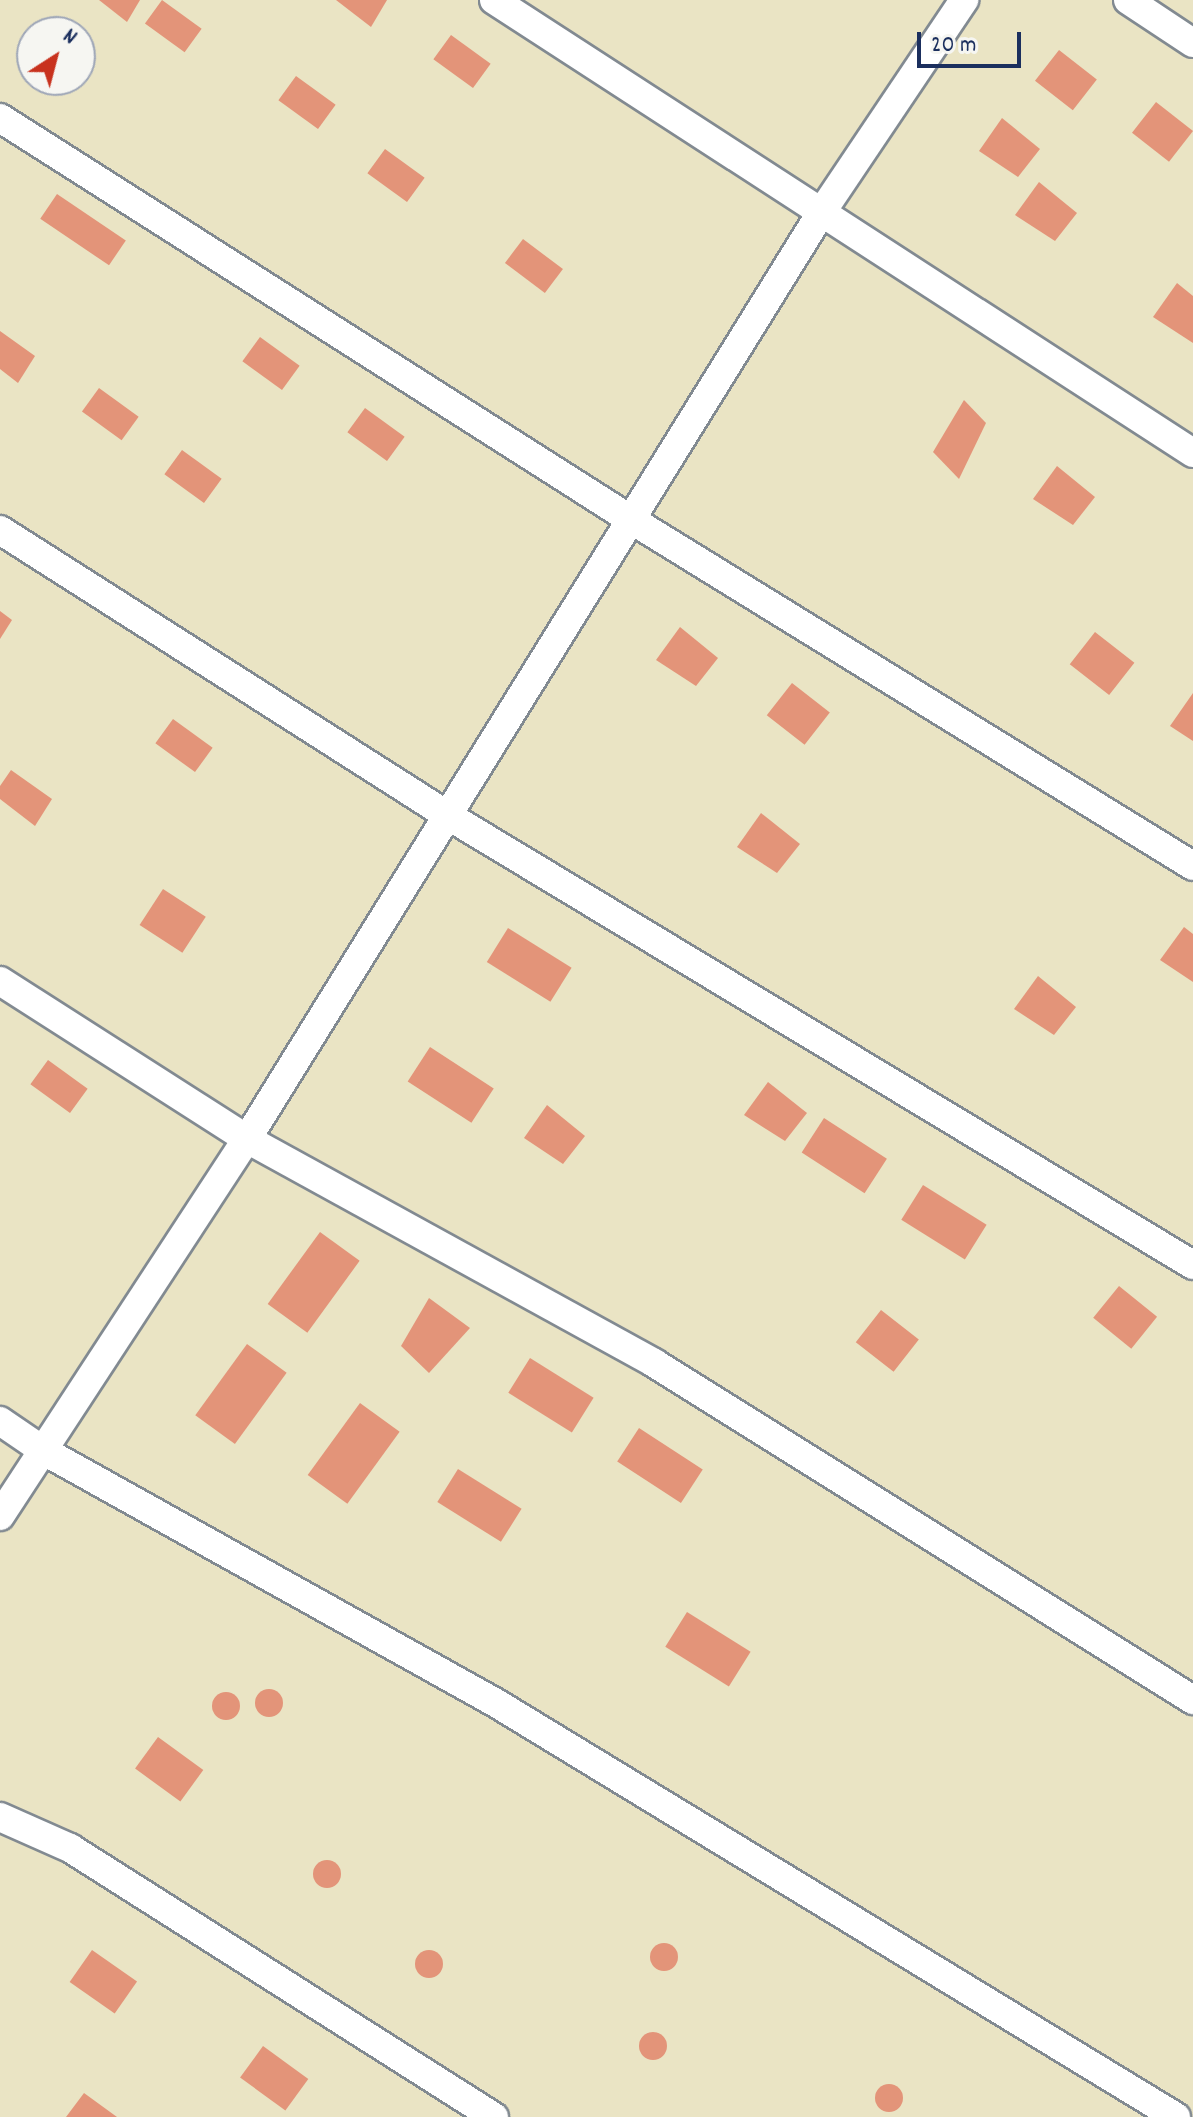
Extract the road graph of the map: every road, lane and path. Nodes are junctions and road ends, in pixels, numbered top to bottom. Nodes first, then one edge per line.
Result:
1 (494, 0) edge
2 (964, 0) edge
3 (1128, 0) edge
4 (1193, 43) edge
5 (0, 118) edge
6 (821, 213) junction
7 (1193, 453) edge
8 (630, 519) junction
9 (0, 530) edge
10 (447, 815) junction
11 (1193, 866) edge
12 (0, 981) edge
13 (247, 1139) junction
14 (1193, 1265) edge
15 (0, 1421) edge
16 (44, 1451) junction
17 (0, 1516) edge
18 (1193, 1700) edge
19 (0, 1817) edge
20 (494, 2117) edge
21 (1176, 2117) edge

1 - 6 street
2 - 6 street
3 - 4 street
5 - 8 street
6 - 7 street
6 - 8 street
8 - 10 street
8 - 11 street
9 - 10 street
10 - 13 street
10 - 14 street
12 - 13 street
13 - 16 street
13 - 18 street
15 - 16 street
16 - 17 street
16 - 21 street
19 - 20 street

